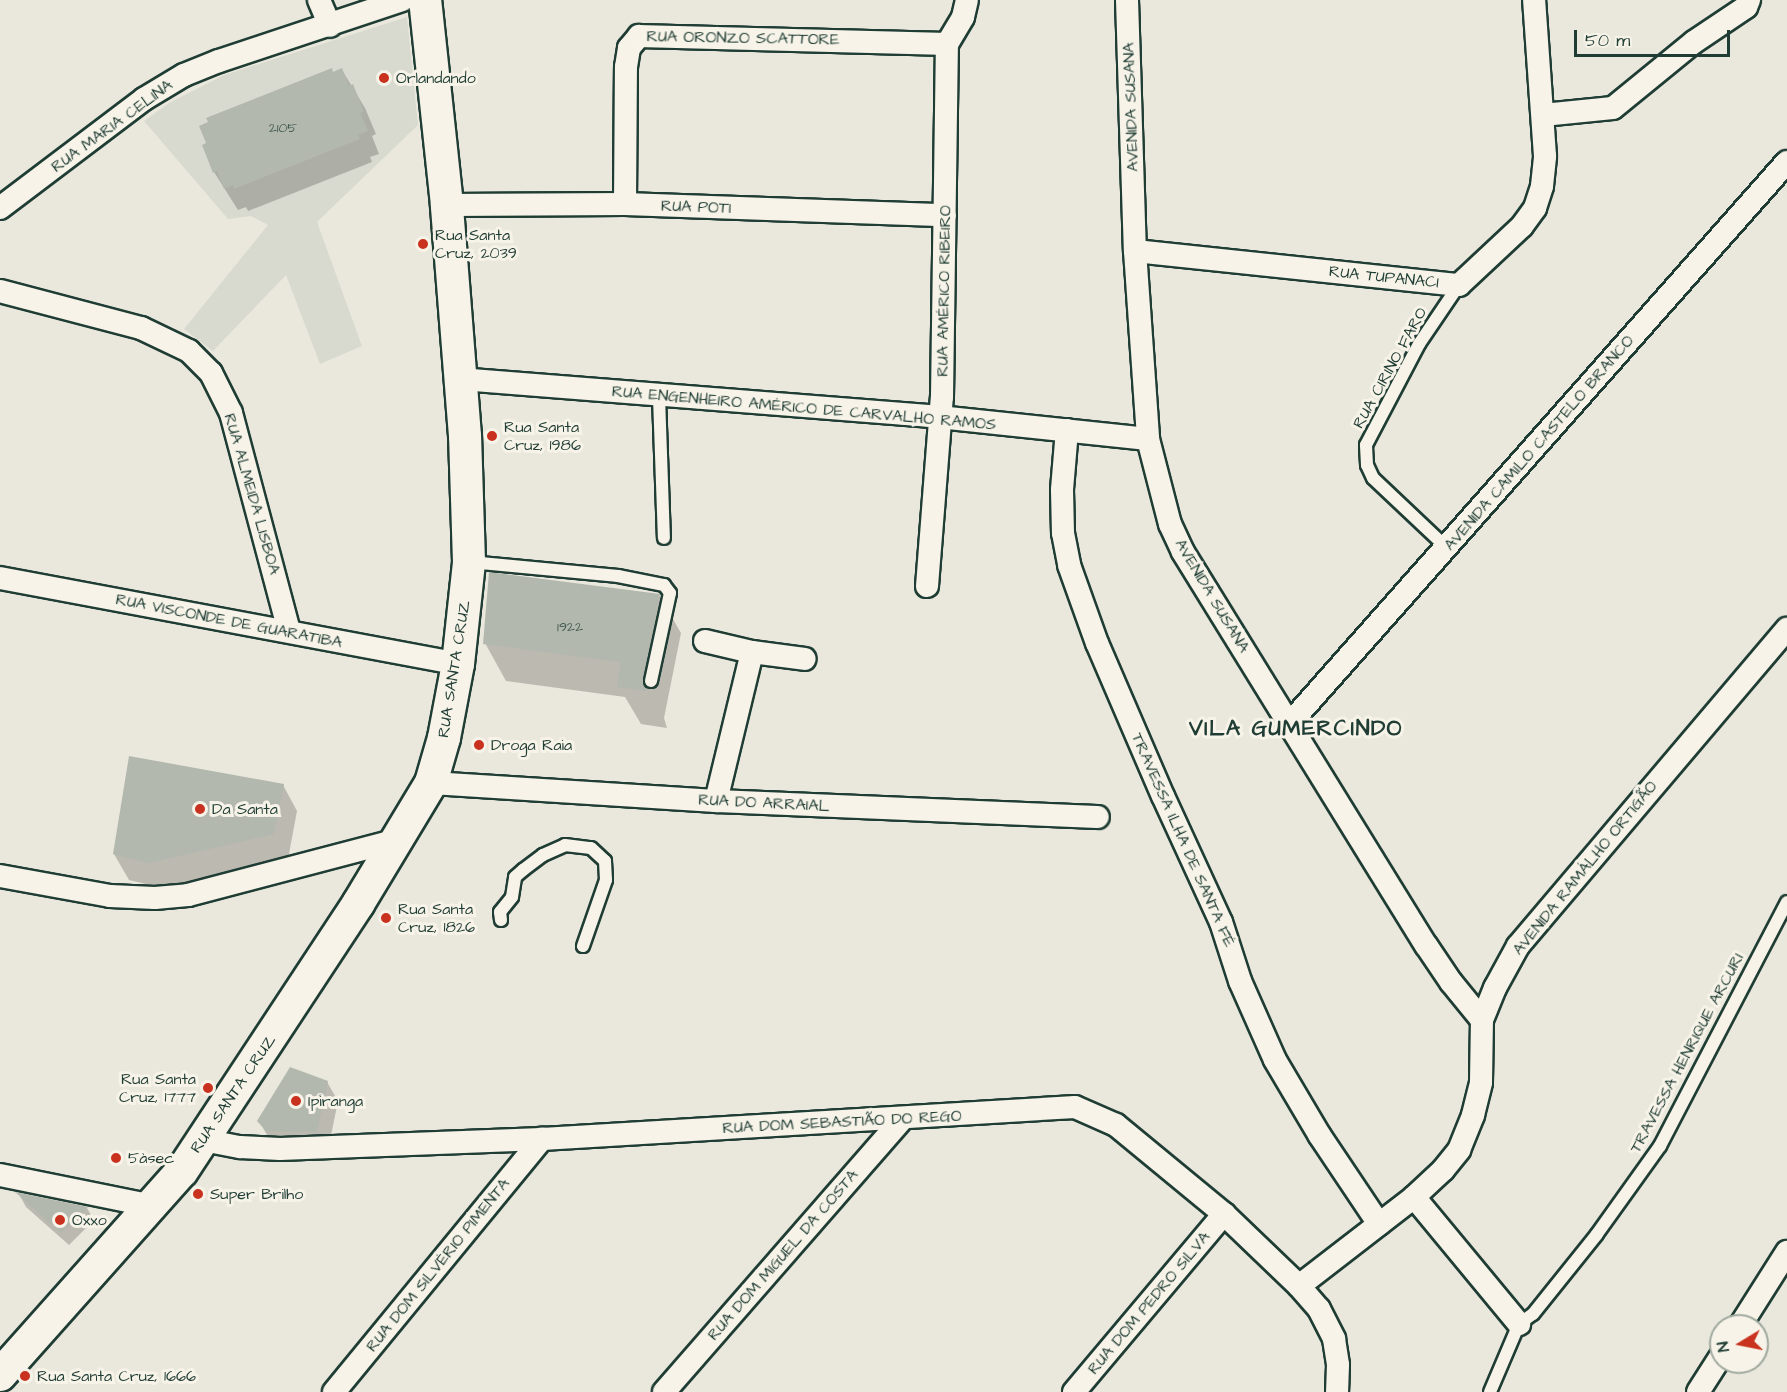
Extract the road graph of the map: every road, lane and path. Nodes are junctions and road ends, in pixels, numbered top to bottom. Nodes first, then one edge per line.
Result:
1 (319, 0) edge
2 (402, 0) edge
3 (425, 0) edge
4 (967, 0) edge
5 (1127, 0) edge
6 (1534, 0) edge
7 (1749, 0) edge
8 (330, 26) junction
9 (947, 44) junction
10 (1543, 115) junction
11 (1787, 162) edge
12 (625, 204) junction
13 (447, 205) junction
14 (0, 208) edge
15 (945, 215) junction
16 (1136, 251) junction
17 (1459, 285) junction
18 (0, 291) edge
19 (460, 379) junction
20 (660, 397) junction
21 (939, 417) junction
22 (1067, 430) junction
23 (1148, 439) junction
24 (664, 538) dead end
25 (1446, 548) junction
26 (469, 562) junction
27 (0, 578) edge
28 (927, 586) dead end
29 (1787, 629) edge
30 (289, 631) junction
31 (705, 640) dead end
32 (752, 652) junction
33 (805, 659) dead end
34 (458, 664) junction
35 (651, 681) dead end
36 (1291, 723) junction
37 (431, 783) junction
38 (716, 801) junction
39 (1098, 817) dead end
40 (398, 840) junction
41 (0, 876) edge
42 (1787, 902) edge
43 (501, 920) dead end
44 (583, 946) dead end
45 (1482, 1020) junction
46 (902, 1119) junction
47 (542, 1139) junction
48 (203, 1140) junction
49 (0, 1175) edge
50 (1414, 1197) junction
51 (152, 1206) junction
52 (1224, 1214) junction
53 (1379, 1224) junction
54 (1787, 1252) edge
55 (1299, 1286) junction
56 (1748, 1314) edge
57 (1519, 1324) junction
58 (1710, 1374) edge
59 (0, 1376) edge
60 (334, 1392) edge
61 (664, 1392) edge
62 (1074, 1392) edge
63 (1337, 1392) edge
64 (1490, 1392) edge
65 (1698, 1392) edge

1 - 8 street
2 - 8 street, RUA MARIA CELINA
3 - 13 main road, RUA SANTA CRUZ
4 - 9 street, RUA AMÉRICO RIBEIRO
5 - 16 street, AVENIDA SUSANA
6 - 10 street, RUA TUPANACI
7 - 10 street
8 - 14 street, RUA MARIA CELINA
9 - 12 street, RUA ORONZO SCATTORE
9 - 15 street, RUA AMÉRICO RIBEIRO
10 - 17 street, RUA TUPANACI
11 - 25 street, AVENIDA CAMILO CASTELO BRANCO
12 - 13 street, RUA POTI
12 - 15 street, RUA POTI
13 - 19 main road, RUA SANTA CRUZ
15 - 21 street, RUA AMÉRICO RIBEIRO
16 - 17 street, RUA TUPANACI
16 - 23 street, AVENIDA SUSANA
17 - 25 lane, RUA CIRINO FARO
18 - 30 street, RUA ALMEIDA LISBOA
19 - 20 street, RUA ENGENHEIRO AMÉRICO DE CARVALHO RAMOS
19 - 26 main road, RUA SANTA CRUZ
20 - 21 street, RUA ENGENHEIRO AMÉRICO DE CARVALHO RAMOS
20 - 24 lane
21 - 22 street, RUA ENGENHEIRO AMÉRICO DE CARVALHO RAMOS
21 - 28 street, RUA AMÉRICO RIBEIRO
22 - 23 street, RUA ENGENHEIRO AMÉRICO DE CARVALHO RAMOS
22 - 53 street, TRAVESSA ILHA DE SANTA FÉ
23 - 36 street, AVENIDA SUSANA
25 - 36 street, AVENIDA CAMILO CASTELO BRANCO
26 - 34 main road, RUA SANTA CRUZ
26 - 35 lane
27 - 30 street, RUA VISCONDE DE GUARATIBA
29 - 45 street, AVENIDA RAMÁLHO ORTIGÃO
30 - 34 street, RUA VISCONDE DE GUARATIBA
31 - 32 street
32 - 33 street
32 - 38 street
34 - 37 main road, RUA SANTA CRUZ
36 - 45 street, AVENIDA SUSANA
37 - 38 street, RUA DO ARRAIAL
37 - 40 main road, RUA SANTA CRUZ
38 - 39 street, RUA DO ARRAIAL
40 - 41 street
40 - 48 main road, RUA SANTA CRUZ
42 - 57 lane, TRAVESSA HENRIQUE ARCURI
43 - 44 lane
45 - 50 street, AVENIDA RAMÁLHO ORTIGÃO
46 - 47 street, RUA DOM SEBASTIÃO DO REGO
46 - 52 street, RUA DOM SEBASTIÃO DO REGO
46 - 61 street, RUA DOM MIGUEL DA COSTA
47 - 48 street, RUA DOM SEBASTIÃO DO REGO
47 - 60 street, RUA DOM SILVÉRIO PIMENTA
48 - 51 main road, RUA SANTA CRUZ
49 - 51 street
50 - 53 street, AVENIDA RAMÁLHO ORTIGÃO
50 - 57 street
51 - 59 main road, RUA SANTA CRUZ
52 - 55 street, RUA DOM SEBASTIÃO DO REGO
52 - 62 street, RUA DOM PEDRO SILVA
53 - 55 street, AVENIDA RAMÁLHO ORTIGÃO
54 - 56 street
55 - 63 street, RUA DOM SEBASTIÃO DO REGO
57 - 64 lane, TRAVESSA HENRIQUE ARCURI
58 - 65 street

